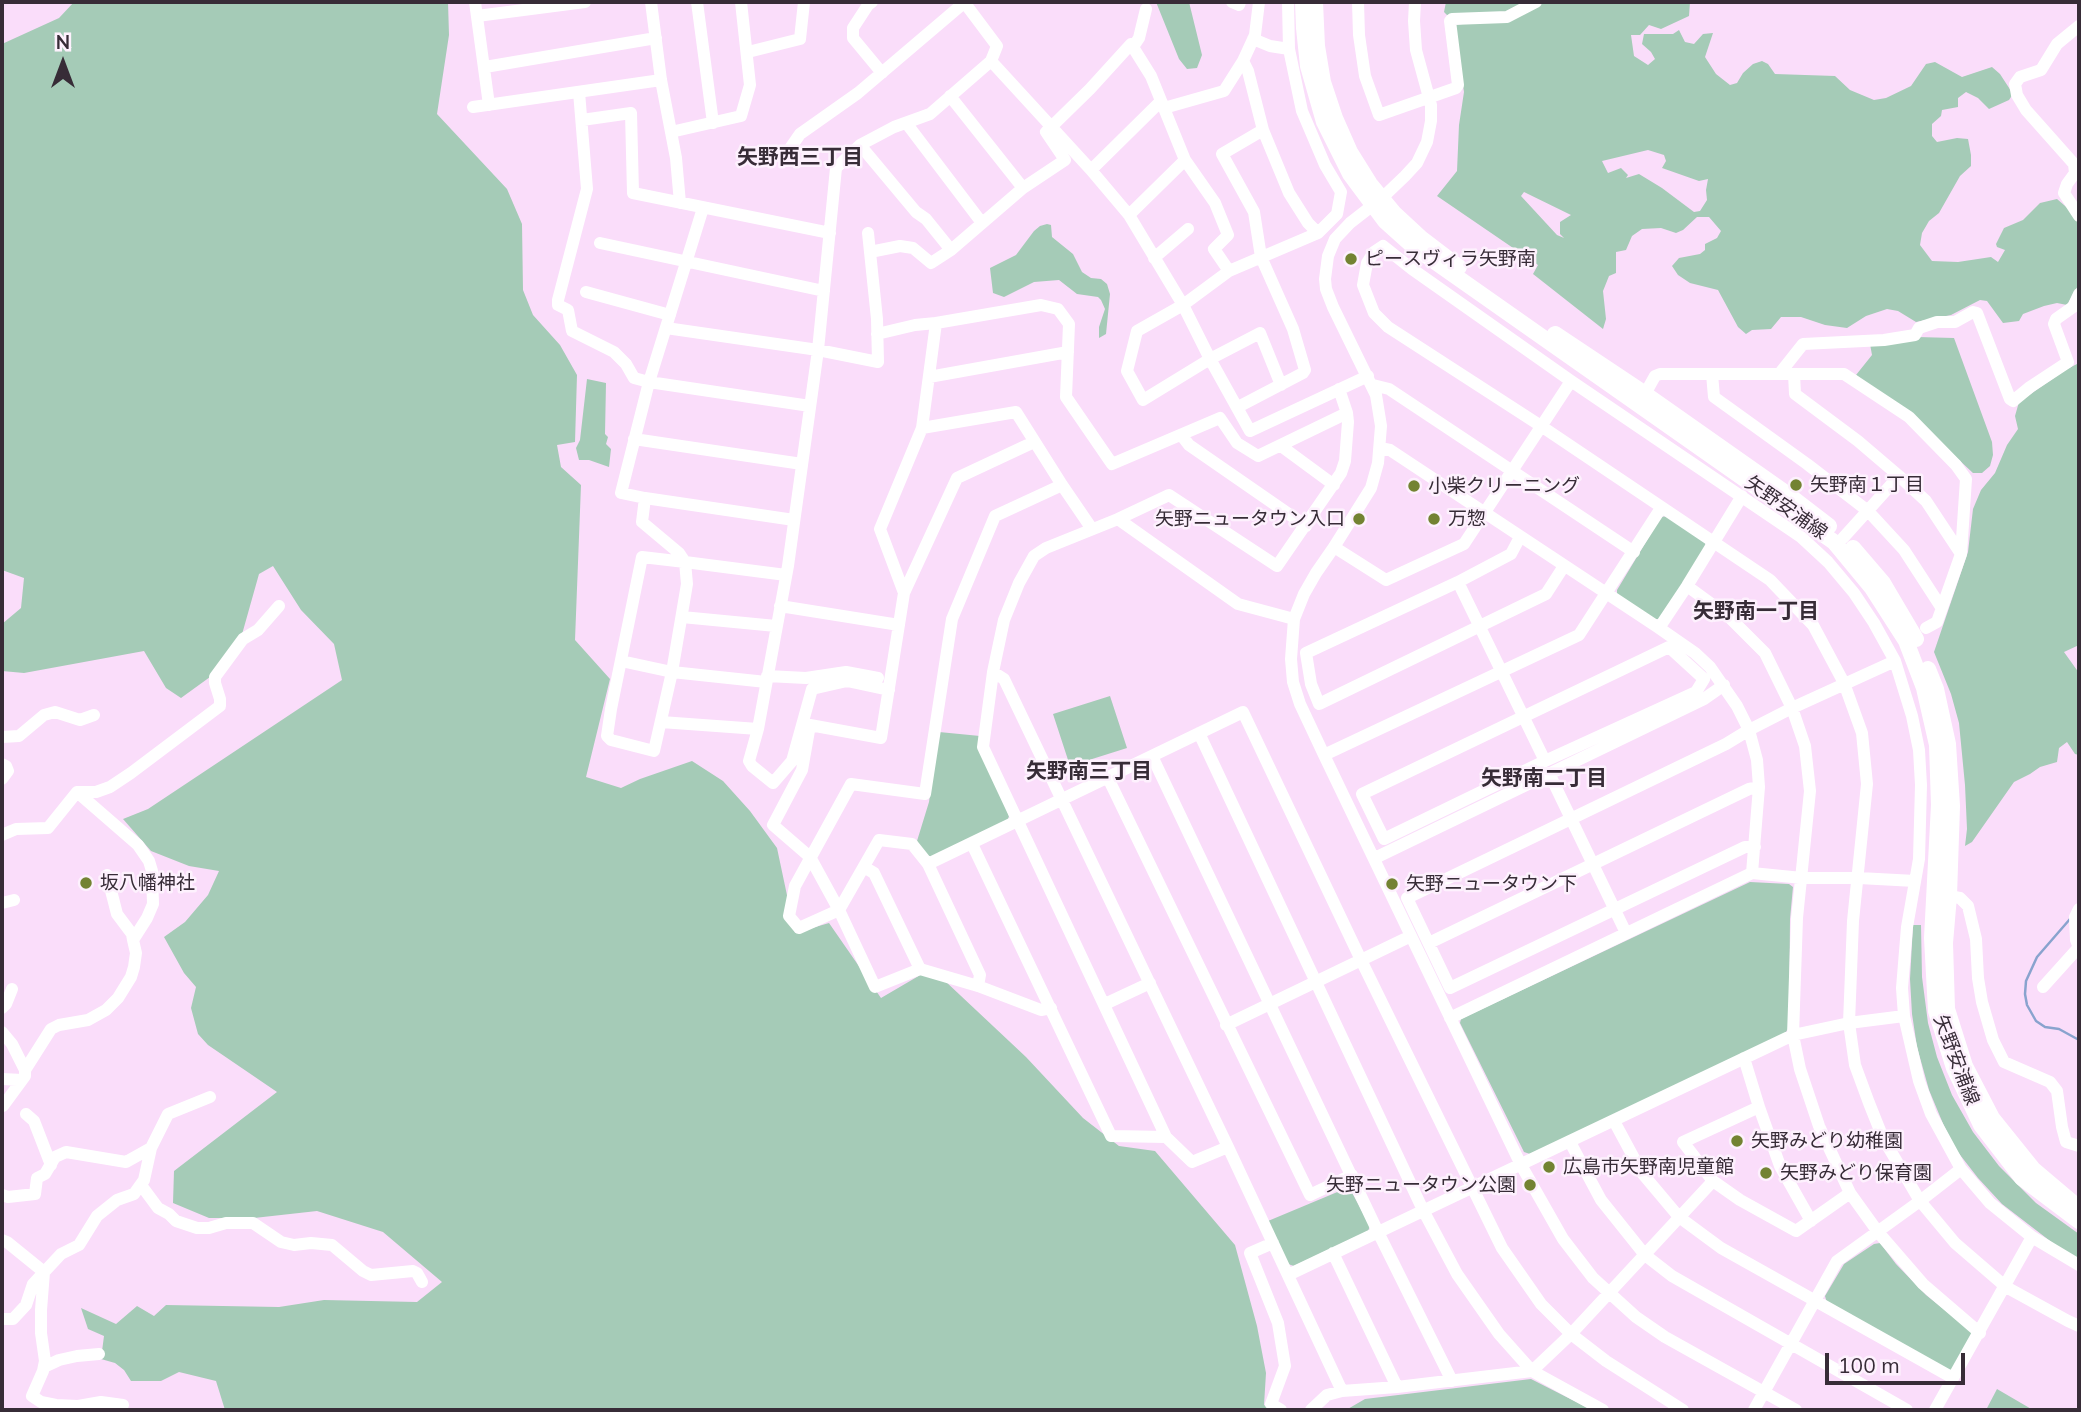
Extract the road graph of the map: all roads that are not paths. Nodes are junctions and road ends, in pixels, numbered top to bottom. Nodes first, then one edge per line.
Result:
1 (475, 2) edge
2 (585, 2) edge
3 (651, 2) edge
4 (697, 2) edge
5 (741, 2) edge
6 (804, 2) edge
7 (872, 2) edge
8 (964, 2) edge
9 (1232, 2) edge
10 (1240, 2) edge
11 (1288, 2) edge
12 (1303, 2) edge
13 (1315, 2) edge
14 (1358, 2) edge
15 (1415, 2) edge
16 (1536, 2) edge
17 (1257, 5) edge
18 (1146, 9) dead end
19 (477, 16) junction
20 (2079, 26) edge
21 (656, 38) junction
22 (1253, 40) junction
23 (1133, 47) junction
24 (1289, 49) junction
25 (748, 52) junction
26 (990, 61) junction
27 (1242, 61) junction
28 (485, 66) junction
29 (882, 73) junction
30 (661, 80) junction
31 (579, 92) junction
32 (950, 96) junction
33 (1429, 97) junction
34 (1163, 104) junction
35 (489, 105) junction
36 (473, 107) dead end
37 (582, 120) junction
38 (713, 123) junction
39 (907, 124) junction
40 (1051, 127) junction
41 (1263, 130) junction
42 (671, 132) junction
43 (860, 145) junction
44 (788, 156) dead end
45 (1185, 160) junction
46 (1091, 170) junction
47 (1023, 188) junction
48 (1377, 202) junction
49 (680, 203) junction
50 (703, 208) junction
51 (1129, 215) junction
52 (2079, 216) edge
53 (982, 223) junction
54 (1188, 229) dead end
55 (830, 233) junction
56 (869, 233) dead end
57 (1318, 233) junction
58 (600, 243) dead end
59 (951, 250) junction
60 (870, 252) junction
61 (1261, 257) junction
62 (1154, 258) junction
63 (686, 262) junction
64 (1229, 271) junction
65 (824, 291) junction
66 (586, 292) dead end
67 (2079, 294) edge
68 (1183, 305) junction
69 (670, 315) junction
70 (936, 323) junction
71 (666, 328) junction
72 (877, 334) junction
73 (818, 350) junction
74 (1068, 352) junction
75 (1210, 359) junction
76 (1780, 373) junction
77 (1712, 374) junction
78 (1794, 374) junction
79 (929, 377) junction
80 (1370, 381) junction
81 (1571, 381) junction
82 (649, 382) junction
83 (1281, 385) junction
84 (1339, 389) junction
85 (1645, 394) junction
86 (810, 406) junction
87 (1238, 407) junction
88 (1347, 413) junction
89 (1541, 426) junction
90 (922, 428) junction
91 (1182, 436) junction
92 (634, 439) junction
93 (1034, 442) junction
94 (1281, 446) junction
95 (1380, 448) junction
96 (802, 464) junction
97 (1511, 471) junction
98 (1899, 476) junction
99 (1062, 485) junction
100 (1334, 485) junction
101 (1742, 496) junction
102 (645, 498) junction
103 (1661, 508) junction
104 (1868, 511) junction
105 (1484, 513) junction
106 (1118, 519) junction
107 (794, 520) junction
108 (1306, 526) junction
109 (1092, 529) junction
110 (1521, 537) junction
111 (1843, 538) junction
112 (1714, 543) junction
113 (1334, 547) junction
114 (1634, 552) junction
115 (1961, 554) junction
116 (685, 562) junction
117 (1564, 566) junction
118 (786, 575) junction
119 (1458, 582) junction
120 (1687, 586) junction
121 (904, 593) junction
122 (1606, 594) junction
123 (279, 606) dead end
124 (780, 606) junction
125 (1941, 607) junction
126 (682, 617) junction
127 (1294, 619) junction
128 (899, 625) junction
129 (776, 626) junction
130 (1479, 626) junction
131 (1659, 628) junction
132 (1926, 628) dead end
133 (621, 661) junction
134 (1895, 661) junction
135 (1501, 671) junction
136 (672, 672) junction
137 (993, 672) junction
138 (878, 678) dead end
139 (767, 679) junction
140 (1844, 683) junction
141 (1724, 685) junction
142 (889, 690) junction
143 (1792, 708) junction
144 (94, 715) dead end
145 (1523, 717) junction
146 (661, 722) junction
147 (758, 729) junction
148 (1749, 730) junction
149 (1199, 733) junction
150 (2, 737) edge
151 (1324, 755) junction
152 (1152, 756) junction
153 (2, 764) edge
154 (1547, 767) junction
155 (1108, 778) junction
156 (2, 779) edge
157 (1759, 788) junction
158 (77, 792) junction
159 (1063, 799) junction
160 (1570, 819) junction
161 (1016, 821) junction
162 (2, 835) edge
163 (972, 844) junction
164 (1755, 847) junction
165 (810, 857) junction
166 (1375, 858) junction
167 (928, 864) junction
168 (1592, 864) junction
169 (864, 867) junction
170 (1752, 873) junction
171 (107, 875) dead end
172 (1802, 878) junction
173 (1859, 878) junction
174 (1914, 881) junction
175 (1949, 896) junction
176 (1614, 909) junction
177 (2079, 909) edge
178 (839, 910) junction
179 (1626, 933) junction
180 (1411, 936) junction
181 (133, 940) junction
182 (1429, 943) junction
183 (2079, 948) edge
184 (1361, 960) junction
185 (920, 969) junction
186 (1315, 981) junction
187 (1150, 983) junction
188 (978, 986) junction
189 (2043, 987) dead end
190 (12, 989) dead end
191 (1269, 1003) junction
192 (1105, 1004) junction
193 (2, 1008) edge
194 (1051, 1008) junction
195 (1904, 1016) junction
196 (1450, 1018) junction
197 (1849, 1023) junction
198 (1226, 1024) junction
199 (2, 1032) edge
200 (1793, 1035) junction
201 (1744, 1058) junction
202 (23, 1075) junction
203 (2, 1079) edge
204 (210, 1097) dead end
205 (3, 1105) edge
206 (1759, 1107) junction
207 (26, 1115) dead end
208 (1614, 1121) junction
209 (1166, 1137) junction
210 (1570, 1142) junction
211 (2079, 1146) edge
212 (1228, 1147) junction
213 (151, 1148) junction
214 (51, 1164) junction
215 (1521, 1165) junction
216 (1961, 1169) junction
217 (1352, 1175) junction
218 (1713, 1181) junction
219 (141, 1185) junction
220 (1472, 1187) junction
221 (1850, 1192) junction
222 (2, 1195) edge
223 (1920, 1201) junction
224 (2079, 1208) edge
225 (1423, 1210) junction
226 (1679, 1217) junction
227 (1811, 1221) junction
228 (2079, 1221) edge
229 (1378, 1232) junction
230 (1878, 1232) junction
231 (2032, 1237) junction
232 (2, 1240) edge
233 (1273, 1243) junction
234 (1333, 1253) junction
235 (1645, 1255) junction
236 (2079, 1265) edge
237 (44, 1272) junction
238 (1287, 1275) junction
239 (422, 1282) dead end
240 (2006, 1287) junction
241 (1609, 1292) junction
242 (1816, 1301) junction
243 (2, 1319) edge
244 (2079, 1326) edge
245 (1980, 1333) junction
246 (1571, 1334) junction
247 (1791, 1345) junction
248 (99, 1354) dead end
249 (44, 1367) junction
250 (1532, 1371) junction
251 (1953, 1378) junction
252 (1452, 1381) junction
253 (1397, 1387) junction
254 (1342, 1391) junction
255 (1764, 1393) junction
256 (123, 1405) dead end
257 (1282, 1410) edge
258 (1311, 1410) edge
259 (1604, 1410) edge
260 (1683, 1410) edge
261 (1755, 1410) edge
262 (1796, 1410) edge
263 (1907, 1410) edge
264 (1935, 1410) edge

1 - 19 street
2 - 19 street
3 - 21 street
4 - 38 street
5 - 25 street
6 - 25 street
7 - 29 street
8 - 26 street
8 - 29 street
9 - 10 street
11 - 24 street
12 - 48 main road, 矢野安浦線
13 - 48 main road, 矢野安浦線
14 - 33 street
15 - 33 street
16 - 33 street
17 - 22 street
18 - 23 street
19 - 28 street
20 - 52 street
21 - 28 street
21 - 30 street
22 - 24 street
22 - 27 street
23 - 34 street
23 - 40 street
24 - 57 street
25 - 38 street
26 - 32 street
26 - 40 street
27 - 34 street
27 - 41 street
28 - 35 street
29 - 44 street
30 - 31 street
30 - 42 street
31 - 35 street
31 - 37 street
32 - 39 street
32 - 47 street
33 - 48 street
34 - 45 street
34 - 46 street
35 - 36 street
37 - 49 street
37 - 82 street
38 - 42 street
39 - 43 street
39 - 53 street
40 - 46 street
40 - 47 street
41 - 57 street
41 - 61 street
42 - 49 street
43 - 55 street
43 - 59 street
45 - 51 street
45 - 64 street
46 - 51 street
47 - 53 street
48 - 80 street
48 - 85 main road, 矢野安浦線
48 - 228 main road, 矢野安浦線
49 - 50 street
50 - 55 street
50 - 63 street
51 - 62 street
53 - 59 street
54 - 62 street
55 - 65 street
56 - 60 street
57 - 61 street
58 - 63 street
59 - 60 street
60 - 72 street
61 - 64 street
61 - 83 street
62 - 68 street
63 - 65 street
63 - 69 street
64 - 68 street
65 - 73 street
66 - 69 street
67 - 76 street
68 - 75 street
68 - 75 street
69 - 71 street
70 - 72 street
70 - 74 street
70 - 79 street
71 - 73 street
71 - 82 street
72 - 73 street
73 - 86 street
74 - 79 street
74 - 91 street
75 - 83 street
75 - 87 street
76 - 77 street
76 - 78 street
77 - 85 street
77 - 104 street
78 - 98 street
78 - 115 street
79 - 90 street
80 - 84 street
80 - 95 street
80 - 97 street
81 - 89 street
81 - 89 street
81 - 101 street
82 - 86 street
82 - 92 street
83 - 87 street
84 - 87 street
84 - 88 street
85 - 111 main road, 矢野安浦線
86 - 96 street
88 - 94 street
88 - 100 street
89 - 97 street
89 - 103 street
90 - 93 street
90 - 121 street
91 - 94 street
91 - 108 street
92 - 96 street
92 - 102 street
93 - 99 street
93 - 121 street
94 - 100 street
95 - 105 street
95 - 113 street
96 - 107 street
97 - 105 street
97 - 114 street
98 - 104 street
98 - 115 street
99 - 109 street
99 - 165 street
100 - 108 street
101 - 112 street
101 - 134 street
102 - 107 street
102 - 116 street
103 - 112 street
103 - 114 street
104 - 111 street
104 - 125 street
105 - 110 street
105 - 113 street
106 - 108 street
106 - 109 street
106 - 127 street
107 - 118 street
109 - 137 street
110 - 117 street
110 - 119 street
111 - 175 main road, 矢野安浦線
112 - 120 street
112 - 140 street
113 - 127 street
114 - 122 street
115 - 125 street
116 - 118 street
116 - 126 street
116 - 133 street
117 - 122 street
117 - 130 street
118 - 124 street
119 - 130 street
119 - 130 street
120 - 131 street
120 - 143 street
121 - 128 street
122 - 131 street
122 - 135 street
123 - 158 street
124 - 128 street
124 - 129 street
125 - 132 street
126 - 129 street
126 - 136 street
127 - 151 street
128 - 142 street
129 - 139 street
130 - 135 street
131 - 141 street
133 - 136 street
133 - 146 street
134 - 140 street
134 - 174 street
135 - 145 street
135 - 151 street
136 - 139 street
136 - 146 street
137 - 159 street
137 - 161 street
138 - 139 street
139 - 147 street
140 - 143 street
140 - 173 street
141 - 148 street
141 - 154 street
142 - 147 street
142 - 165 street
143 - 148 street
143 - 172 street
144 - 150 street
145 - 154 street
145 - 154 street
145 - 154 street
146 - 147 street
148 - 157 street
148 - 160 street
149 - 152 street
149 - 184 street
149 - 186 street
151 - 166 street
152 - 155 street
152 - 191 street
153 - 156 street
154 - 160 street
154 - 166 street
155 - 159 street
155 - 198 street
157 - 164 street
157 - 168 street
158 - 162 street
158 - 181 street
159 - 161 street
159 - 187 street
160 - 168 street
160 - 182 street
161 - 163 street
161 - 192 street
163 - 167 street
163 - 194 street
164 - 170 street
164 - 176 street
165 - 178 street
165 - 178 street
166 - 180 street
167 - 169 street
167 - 188 street
168 - 176 street
168 - 182 street
169 - 178 street
169 - 185 street
170 - 172 street
170 - 179 street
171 - 181 street
172 - 173 street
172 - 200 street
173 - 174 street
173 - 197 street
174 - 195 street
175 - 211 street
175 - 224 main road, 矢野安浦線
176 - 179 street
176 - 182 street
177 - 183 street
178 - 185 street
179 - 196 street
180 - 184 street
180 - 196 street
181 - 202 street
183 - 189 street
184 - 186 street
184 - 220 street
185 - 188 street
186 - 191 street
186 - 225 street
187 - 192 street
187 - 212 street
188 - 194 street
190 - 193 street
191 - 198 street
191 - 217 street
192 - 209 street
194 - 209 street
195 - 197 street
195 - 216 street
196 - 215 street
197 - 200 street
197 - 223 street
198 - 217 street
199 - 202 street
200 - 201 street
200 - 221 street
201 - 206 street
201 - 208 street
202 - 203 street
202 - 205 street
204 - 213 street
206 - 218 street
206 - 227 street
207 - 214 street
208 - 210 street
208 - 226 street
209 - 212 street
210 - 215 street
210 - 235 street
212 - 233 street
213 - 214 street
213 - 219 street
214 - 222 street
215 - 220 street
215 - 241 street
216 - 223 street
216 - 231 street
217 - 229 street
218 - 226 street
218 - 227 street
219 - 237 street
219 - 239 street
220 - 225 street
220 - 246 street
221 - 227 street
221 - 230 street
223 - 230 street
223 - 240 street
225 - 229 street
225 - 250 street
226 - 235 street
226 - 242 street
229 - 234 street
229 - 252 street
230 - 242 street
230 - 245 street
231 - 236 street
231 - 240 street
232 - 237 street
233 - 238 street
233 - 257 street
234 - 238 street
234 - 253 street
235 - 241 street
235 - 247 street
237 - 243 street
237 - 249 street
238 - 254 street
240 - 244 street
240 - 245 street
241 - 246 street
241 - 255 street
242 - 247 street
242 - 251 street
245 - 251 street
246 - 250 street
246 - 260 street
247 - 255 street
247 - 263 street
248 - 249 street
249 - 256 street
250 - 252 street
250 - 259 street
251 - 264 street
252 - 253 street
253 - 254 street
254 - 258 street
255 - 261 street
255 - 262 street

